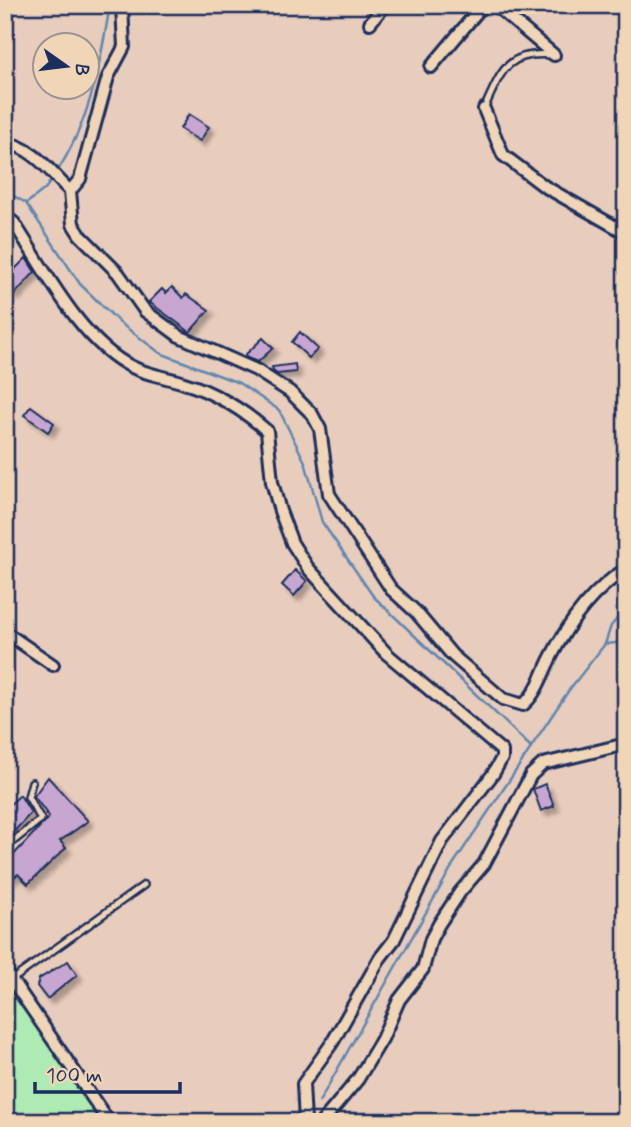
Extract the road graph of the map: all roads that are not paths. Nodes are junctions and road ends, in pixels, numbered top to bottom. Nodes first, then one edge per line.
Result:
1 (122, 5) edge
2 (385, 5) edge
3 (482, 5) edge
4 (495, 5) edge
5 (370, 23) dead end
6 (554, 55) joint
7 (431, 66) dead end
8 (484, 109) joint
9 (5, 143) edge
10 (70, 191) junction
11 (5, 216) edge
12 (626, 233) edge
13 (626, 569) edge
14 (5, 632) edge
15 (53, 666) dead end
16 (626, 744) edge
17 (33, 782) dead end
18 (5, 849) edge
19 (144, 885) dead end
20 (8, 978) edge
21 (109, 1122) edge
22 (306, 1122) edge
23 (322, 1122) edge

1 - 10 street
2 - 5 street
3 - 7 street
4 - 6 street
6 - 8 lane
8 - 12 street
9 - 10 street
10 - 13 street
11 - 22 street
14 - 15 street
16 - 23 street
17 - 18 lane
19 - 20 lane
20 - 21 street

